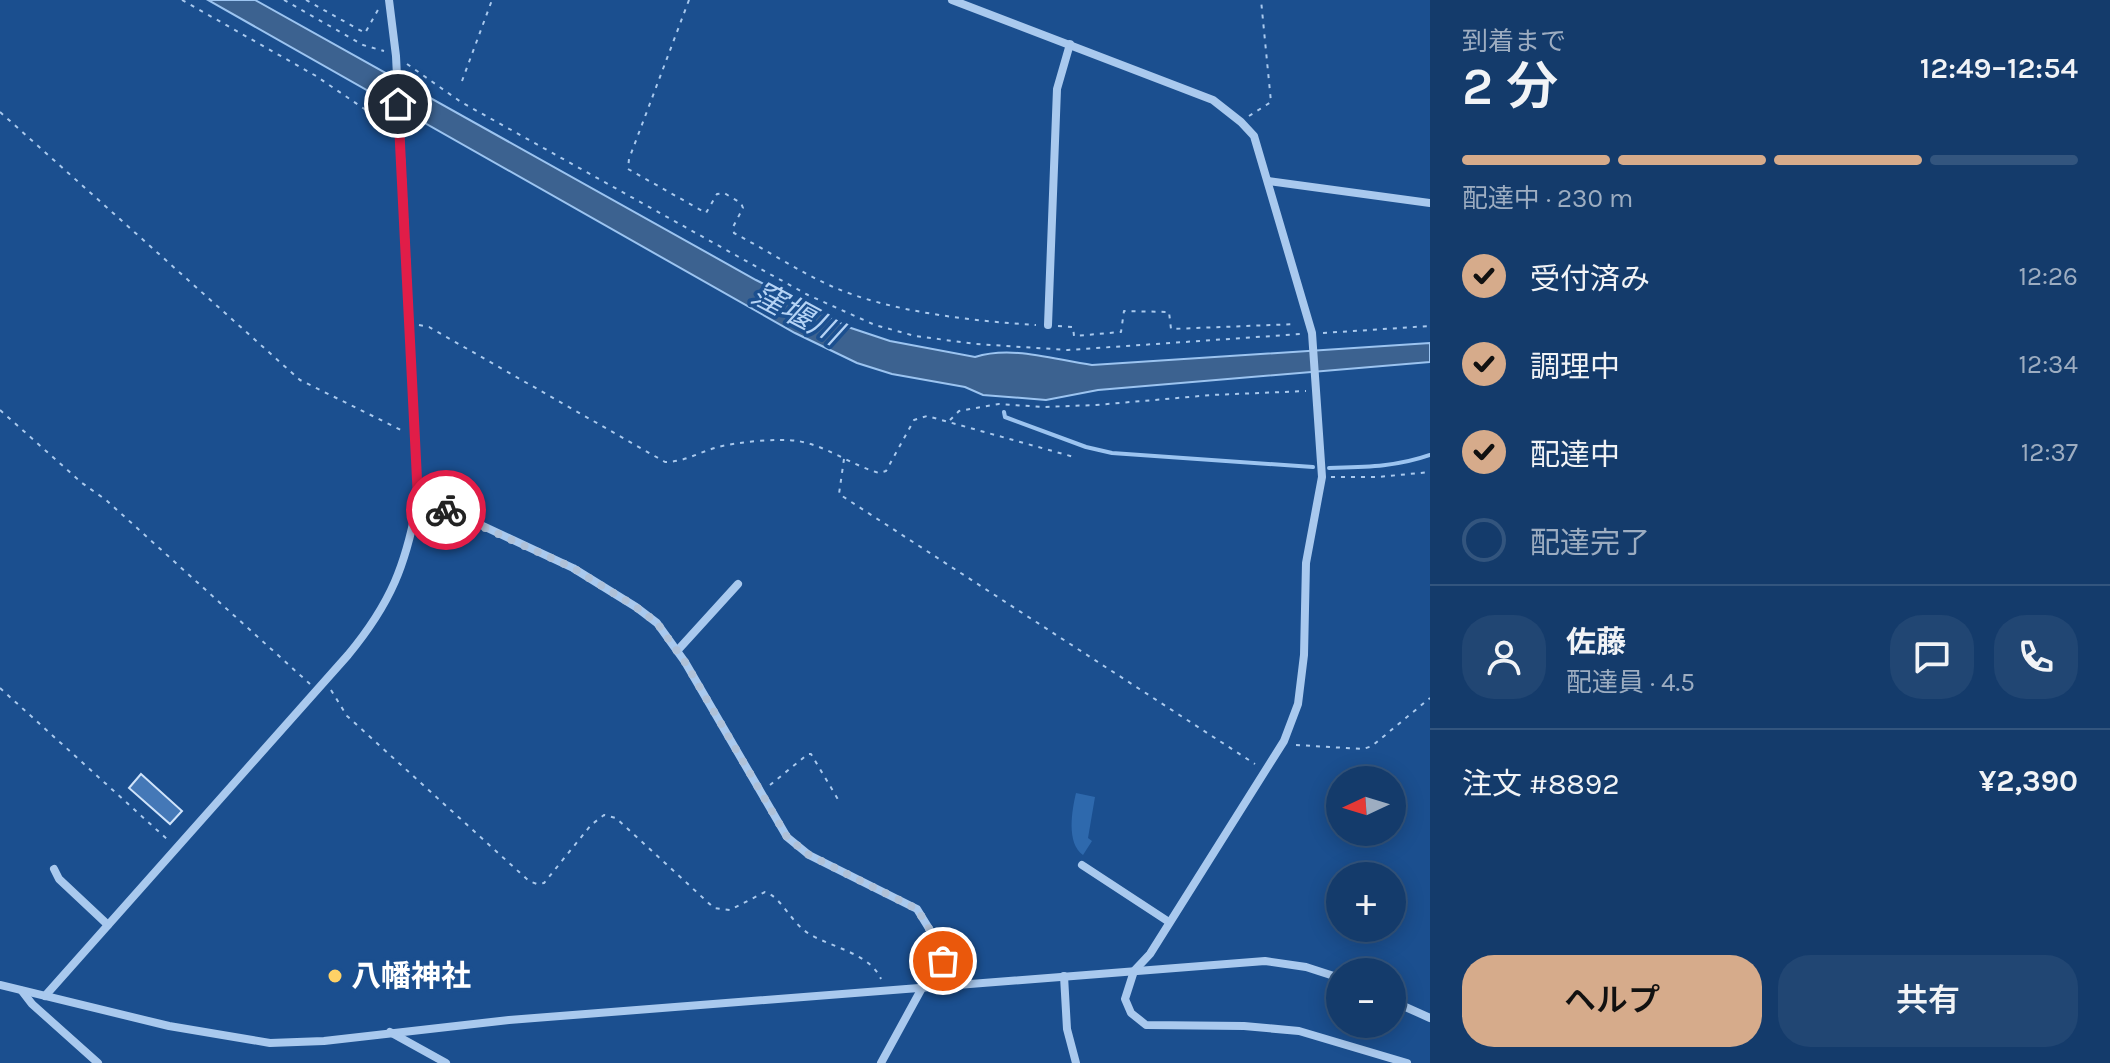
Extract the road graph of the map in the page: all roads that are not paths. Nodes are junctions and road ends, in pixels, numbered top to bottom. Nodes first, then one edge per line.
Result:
1 (386, 0) edge
2 (952, 0) edge
3 (1070, 44) junction
4 (1268, 181) junction
5 (1430, 203) edge
6 (1048, 325) road end
7 (418, 499) junction
8 (738, 584) dead end
9 (677, 651) junction
10 (1082, 865) dead end
11 (54, 869) dead end
12 (1169, 922) junction
13 (108, 925) junction
14 (1134, 971) junction
15 (1326, 973) edge
16 (1064, 976) junction
17 (0, 985) edge
18 (952, 987) junction
19 (922, 988) junction
20 (22, 990) junction
21 (45, 996) junction
22 (1406, 1007) edge
23 (1430, 1018) edge
24 (390, 1032) junction
25 (98, 1063) edge
26 (446, 1063) edge
27 (881, 1063) edge
28 (1076, 1063) edge
29 (1407, 1063) edge

1 - 7 street
2 - 3 street
3 - 4 street
3 - 6 street
4 - 5 street
4 - 12 street
7 - 9 street
7 - 13 street
8 - 9 street
9 - 18 street
10 - 12 street
11 - 13 street
12 - 14 street
13 - 21 street
14 - 15 street
14 - 16 street
14 - 29 street
16 - 18 street
16 - 28 street
17 - 20 street
18 - 19 street
19 - 24 street
19 - 27 street
20 - 21 street
20 - 25 street
21 - 24 street
22 - 23 street
24 - 26 street

